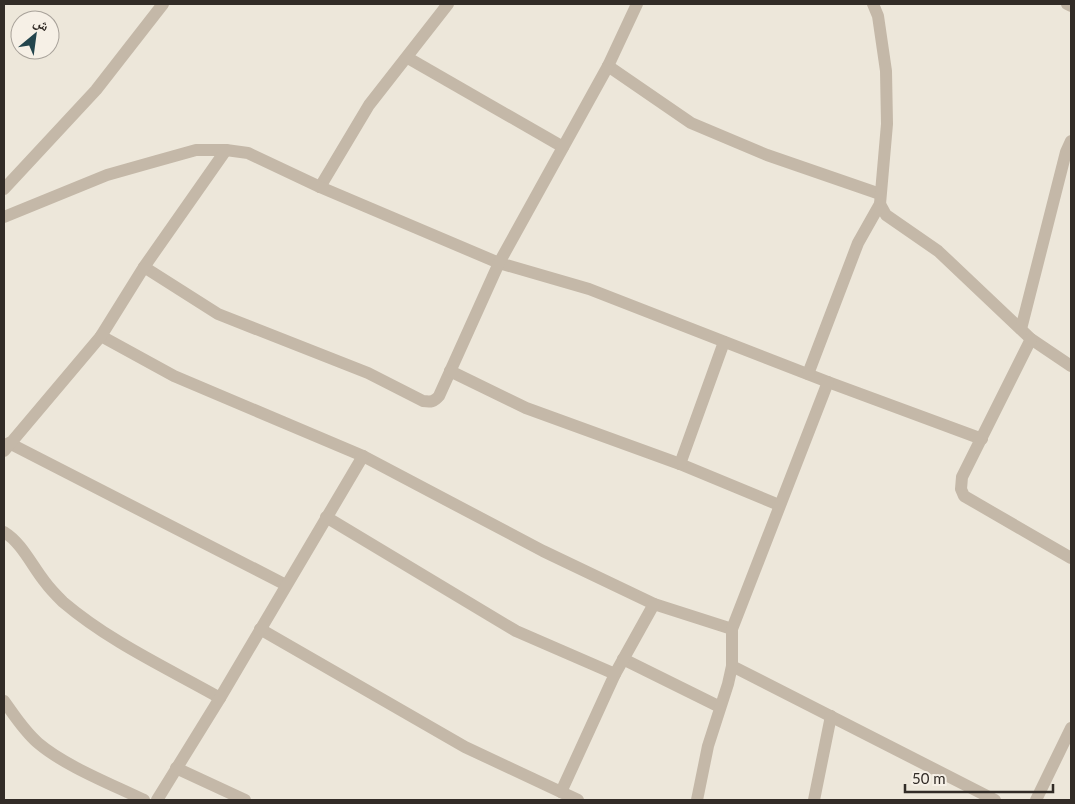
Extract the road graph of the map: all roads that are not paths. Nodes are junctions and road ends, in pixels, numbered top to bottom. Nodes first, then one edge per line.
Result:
1 (163, 4) edge
2 (448, 4) edge
3 (637, 4) edge
4 (873, 4) edge
5 (1067, 4) edge
6 (1071, 6) edge
7 (408, 58) junction
8 (608, 66) junction
9 (1071, 141) edge
10 (563, 147) junction
11 (226, 150) junction
12 (320, 188) junction
13 (4, 189) edge
14 (880, 199) junction
15 (4, 218) edge
16 (499, 263) junction
17 (144, 267) junction
18 (1020, 329) junction
19 (101, 336) junction
20 (1031, 339) junction
21 (724, 342) junction
22 (1071, 366) edge
23 (450, 371) junction
24 (808, 374) junction
25 (828, 382) junction
26 (982, 439) junction
27 (6, 447) edge
28 (363, 456) junction
29 (680, 464) junction
30 (779, 505) junction
31 (326, 517) junction
32 (4, 532) edge
33 (1071, 558) edge
34 (286, 585) junction
35 (654, 604) junction
36 (260, 629) junction
37 (732, 629) junction
38 (623, 659) junction
39 (732, 666) junction
40 (615, 674) junction
41 (220, 698) junction
42 (4, 701) edge
43 (720, 707) junction
44 (831, 716) junction
45 (1071, 728) edge
46 (176, 768) junction
47 (561, 792) junction
48 (144, 800) edge
49 (157, 800) edge
50 (245, 800) edge
51 (578, 800) edge
52 (697, 800) edge
53 (814, 800) edge
54 (994, 800) edge
55 (1036, 800) edge

1 - 13 street
2 - 7 street
3 - 8 street
4 - 14 street
5 - 6 street
7 - 10 street
7 - 12 street
8 - 10 street
8 - 14 street
9 - 18 street
10 - 16 street
11 - 12 street
11 - 15 street
11 - 17 street
12 - 16 street
14 - 18 street
14 - 24 street
16 - 21 street
16 - 23 street
17 - 19 street
17 - 23 street
18 - 20 street
19 - 27 street
19 - 28 street
20 - 22 street
20 - 26 street
21 - 24 street
21 - 29 street
23 - 29 street
24 - 25 street
25 - 26 street
25 - 30 street
26 - 33 street
27 - 34 street
28 - 31 street
28 - 35 street
29 - 30 street
30 - 37 street
31 - 34 street
31 - 40 street
32 - 41 street
34 - 36 street
35 - 37 street
35 - 38 street
36 - 41 street
36 - 47 street
37 - 39 street
38 - 40 street
38 - 43 street
39 - 43 street
39 - 44 street
40 - 47 street
41 - 46 street
42 - 48 street
43 - 52 street
44 - 53 street
44 - 54 street
45 - 55 street
46 - 49 street
46 - 50 street
47 - 51 street

